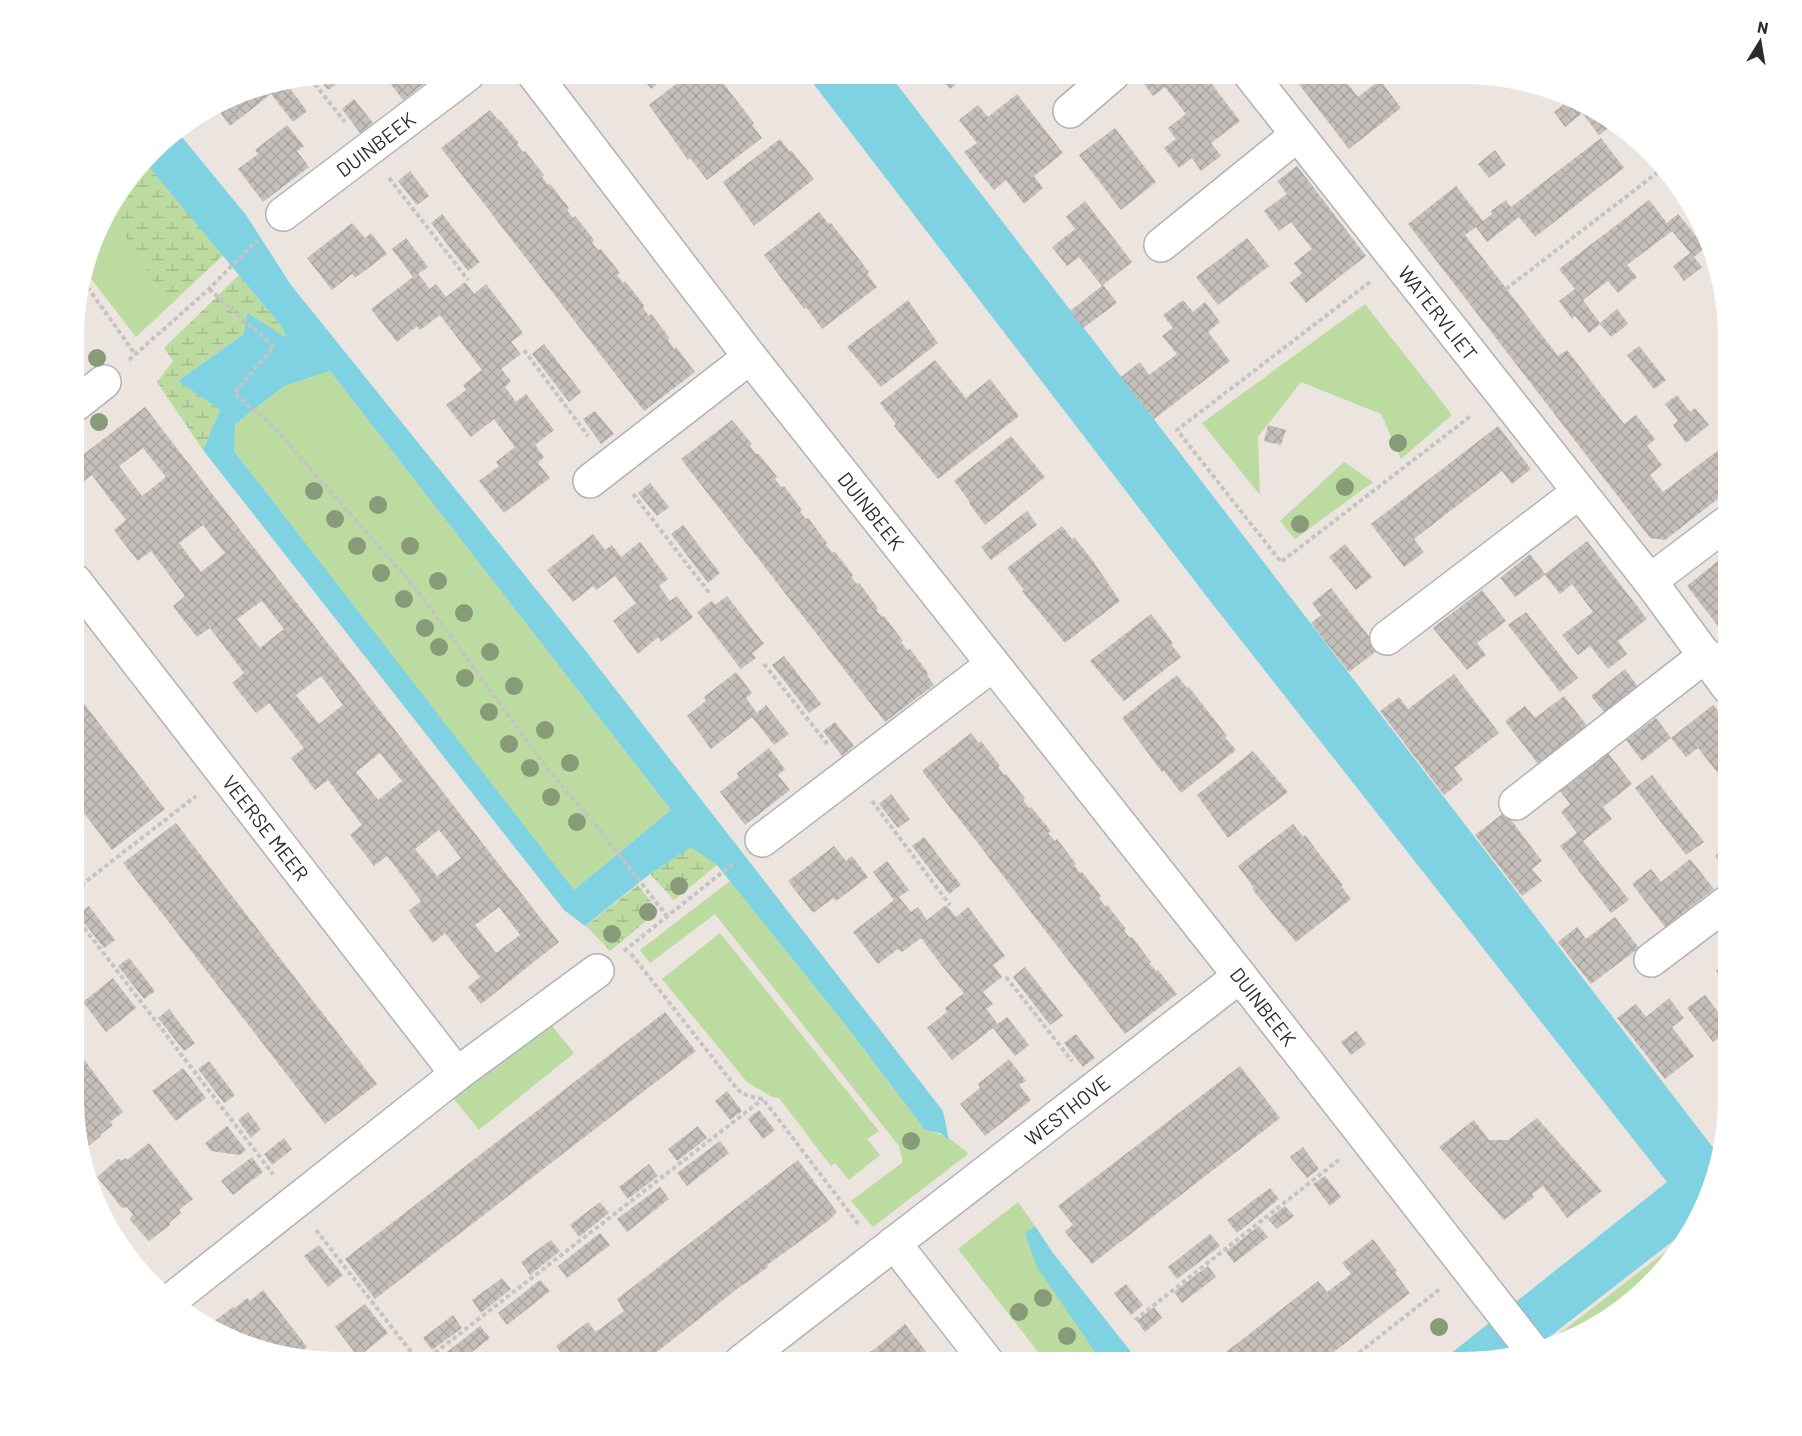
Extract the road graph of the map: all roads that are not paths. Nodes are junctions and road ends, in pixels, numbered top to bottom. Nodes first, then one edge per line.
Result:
1 (455, 84) edge
2 (542, 84) edge
3 (1101, 84) edge
4 (1258, 84) edge
5 (1070, 111) dead end
6 (1297, 135) junction
7 (283, 214) road end
8 (1161, 245) dead end
9 (750, 357) junction
10 (104, 382) dead end
11 (84, 398) edge
12 (590, 481) dead end
13 (1579, 492) junction
14 (1718, 530) edge
15 (1650, 581) junction
16 (84, 593) edge
17 (1387, 638) dead end
18 (1706, 655) junction
19 (992, 665) junction
20 (1718, 672) edge
21 (1516, 803) dead end
22 (762, 840) dead end
23 (1718, 910) edge
24 (1651, 960) dead end
25 (597, 971) road end
26 (1240, 976) junction
27 (457, 1074) junction
28 (894, 1244) junction
29 (177, 1295) edge
30 (1527, 1344) edge
31 (754, 1352) edge
32 (979, 1352) edge

1 - 7 street, DUINBEEK
2 - 9 street, DUINBEEK
3 - 5 street
4 - 6 street, WATERVLIET
6 - 8 street
6 - 13 street, WATERVLIET
9 - 12 street
9 - 19 street, DUINBEEK
10 - 11 street
13 - 15 street, WATERVLIET
13 - 17 street
14 - 15 street
15 - 18 street, WATERVLIET
16 - 27 street, VEERSE MEER
18 - 20 street, WATERVLIET
18 - 21 street
19 - 22 street
19 - 26 street, DUINBEEK
23 - 24 street
25 - 27 street
26 - 28 street, WESTHOVE
26 - 30 street, DUINBEEK
27 - 29 street
28 - 31 street, WESTHOVE
28 - 32 street

